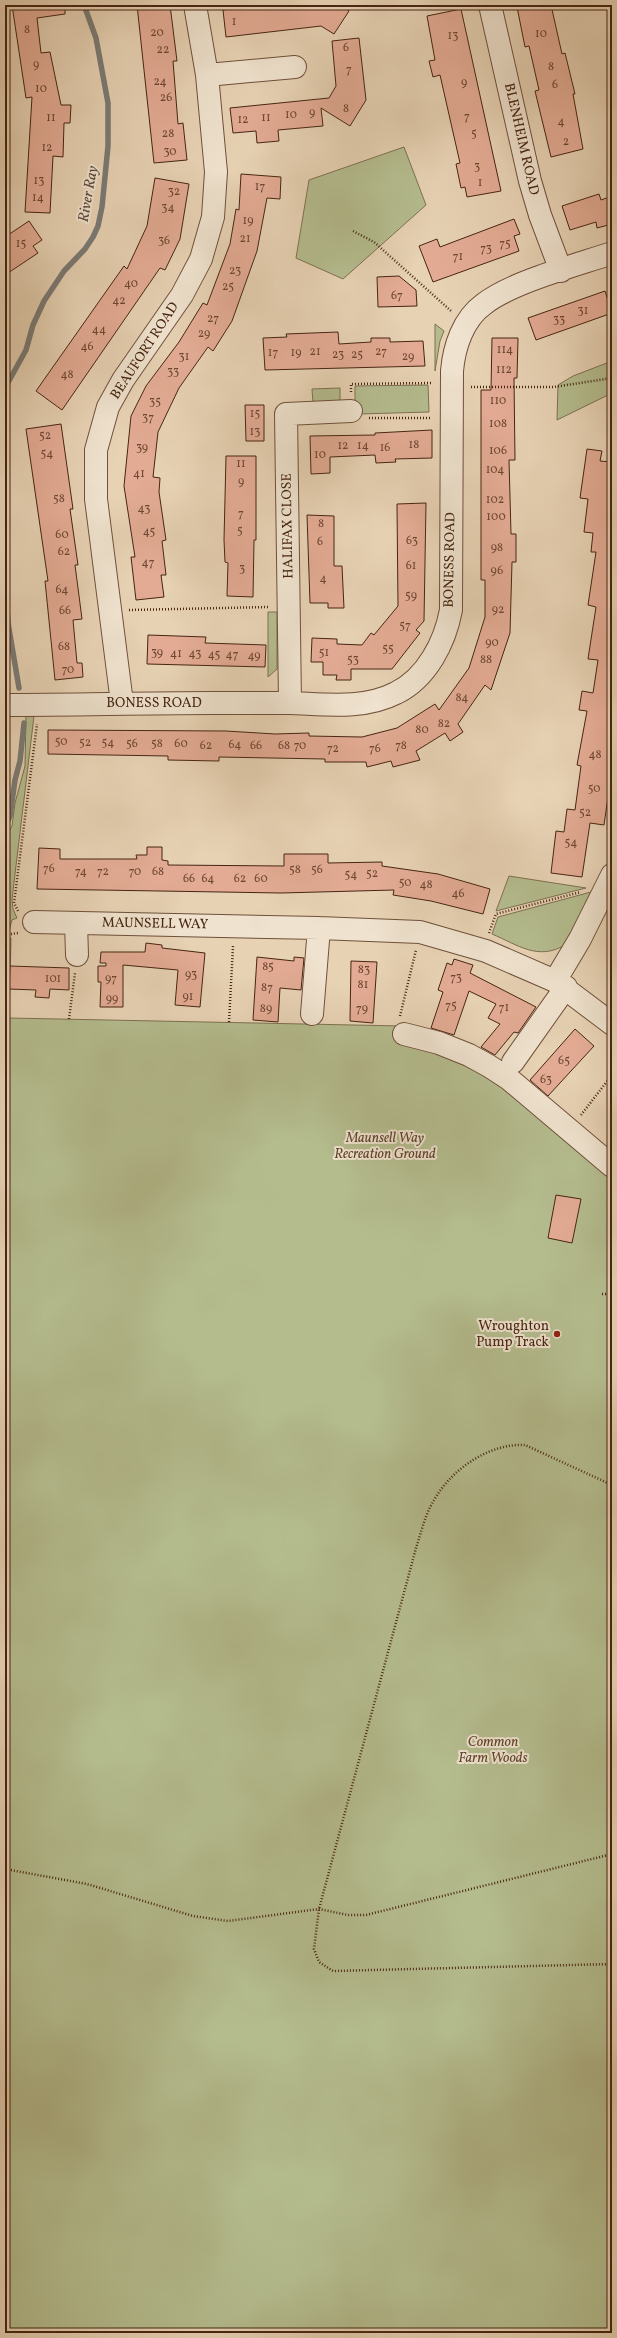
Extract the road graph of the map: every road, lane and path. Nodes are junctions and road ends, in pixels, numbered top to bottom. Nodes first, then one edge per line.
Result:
1 (195, 5) edge
2 (490, 5) edge
3 (295, 67) dead end
4 (207, 75) junction
5 (353, 231) dead end
6 (612, 253) edge
7 (561, 271) junction
8 (466, 325) junction
9 (612, 378) edge
10 (452, 387) junction
11 (352, 411) junction
12 (451, 418) junction
13 (289, 606) junction
14 (110, 609) junction
15 (122, 703) junction
16 (290, 703) junction
17 (25, 705) edge
18 (609, 881) edge
19 (34, 922) joint
20 (76, 922) junction
21 (234, 926) junction
22 (319, 928) junction
23 (420, 932) junction
24 (486, 951) junction
25 (77, 955) joint
26 (561, 984) junction
27 (312, 1014) dead end
28 (70, 1020) dead end
29 (229, 1022) dead end
30 (612, 1024) edge
31 (404, 1034) joint
32 (513, 1062) dead end
33 (612, 1075) edge
34 (569, 1129) junction
35 (612, 1166) edge
36 (602, 1294) dead end
37 (612, 1294) edge
38 (612, 1485) edge
39 (612, 1854) edge
40 (5, 1870) edge
41 (319, 1909) junction
42 (612, 1964) edge

1 - 4 street, BEAUFORT ROAD
2 - 7 street, BLENHEIM ROAD
3 - 4 street
4 - 14 street, BEAUFORT ROAD
5 - 8 path
6 - 7 street, BONESS ROAD
7 - 8 street, BONESS ROAD
8 - 10 street, BONESS ROAD
9 - 10 path
10 - 11 path
10 - 12 street, BONESS ROAD
11 - 12 path
11 - 13 street, HALIFAX CLOSE
12 - 16 street, BONESS ROAD
13 - 14 path
13 - 16 street, HALIFAX CLOSE
14 - 15 street, BEAUFORT ROAD
15 - 16 street, BONESS ROAD
15 - 17 street, BONESS ROAD
17 - 19 path
18 - 24 path
18 - 26 street
19 - 20 street, MAUNSELL WAY
20 - 21 street, MAUNSELL WAY
20 - 25 street
21 - 22 street, MAUNSELL WAY
21 - 29 path
22 - 23 street, MAUNSELL WAY
22 - 27 street
23 - 24 street, MAUNSELL WAY
23 - 31 path
24 - 26 street, MAUNSELL WAY
25 - 28 path
26 - 30 street, MAUNSELL WAY
26 - 32 street
31 - 34 street
33 - 34 path
34 - 35 street
36 - 37 path
38 - 41 path
39 - 41 path
40 - 41 path
41 - 42 path

